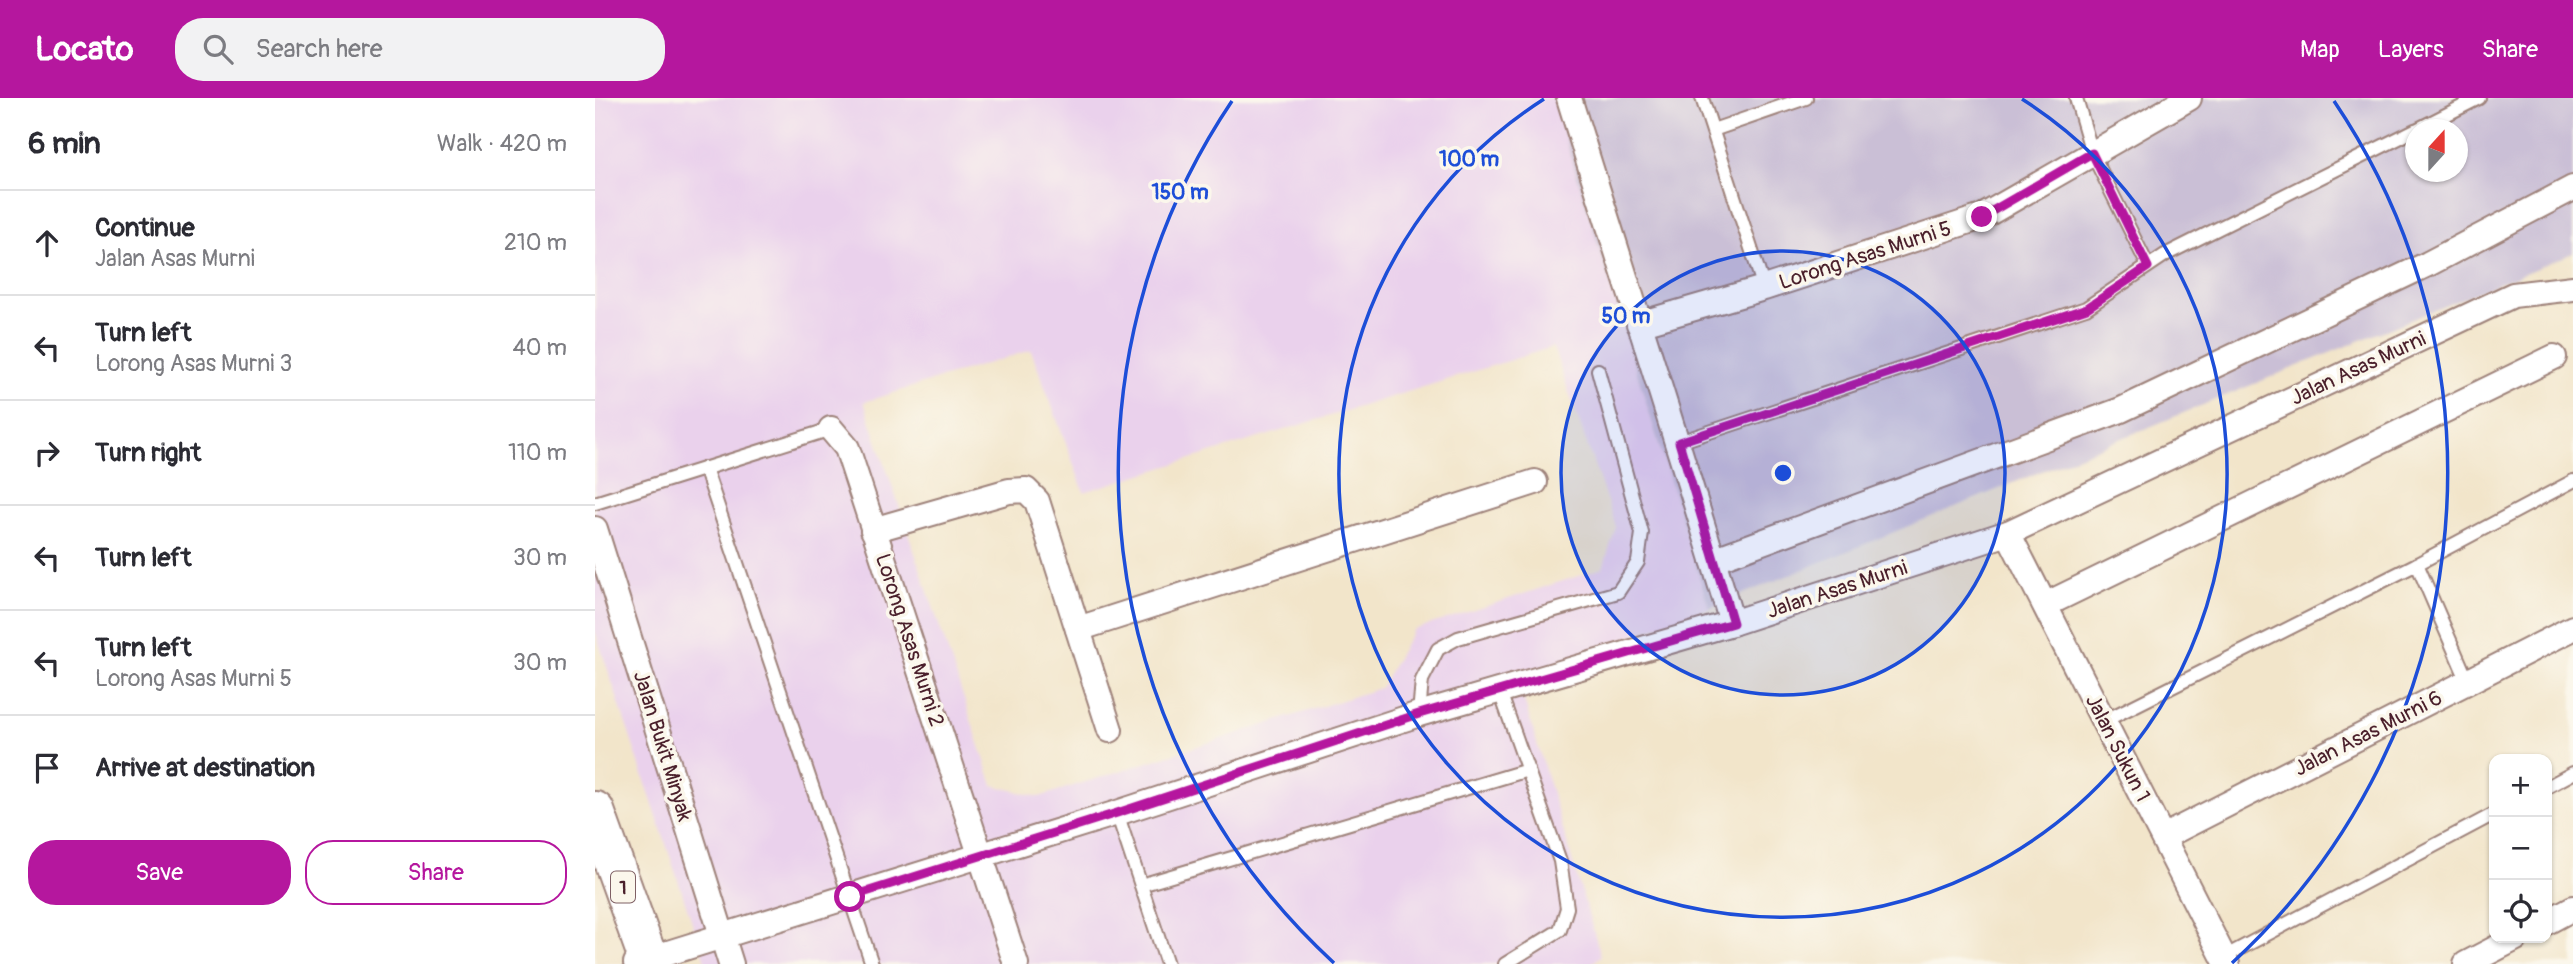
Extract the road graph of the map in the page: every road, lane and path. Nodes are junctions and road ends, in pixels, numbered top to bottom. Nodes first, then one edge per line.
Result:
1 (1569, 98) edge
2 (1702, 98) edge
3 (1806, 98) edge
4 (2076, 98) edge
5 (2189, 98) edge
6 (2479, 98) edge
7 (2438, 119) edge
8 (1713, 130) junction
9 (2405, 135) edge
10 (2092, 153) junction
11 (2573, 188) edge
12 (2148, 267) junction
13 (1764, 288) junction
14 (2573, 288) edge
15 (1639, 324) junction
16 (2554, 357) dead end
17 (1598, 370) dead end
18 (831, 429) joint
19 (1679, 442) junction
20 (705, 468) junction
21 (2573, 481) edge
22 (1535, 482) dead end
23 (595, 503) edge
24 (595, 529) edge
25 (873, 530) junction
26 (2008, 533) junction
27 (1713, 560) junction
28 (2417, 565) junction
29 (2045, 605) junction
30 (1733, 623) junction
31 (2573, 628) edge
32 (1078, 629) junction
33 (2468, 682) junction
34 (1500, 692) junction
35 (1419, 714) junction
36 (2104, 721) junction
37 (1110, 730) dead end
38 (1528, 770) junction
39 (2573, 773) edge
40 (2552, 784) edge
41 (595, 811) edge
42 (1117, 813) junction
43 (2489, 817) edge
44 (2163, 838) junction
45 (981, 856) junction
46 (1140, 885) junction
47 (850, 897) junction
48 (2573, 908) edge
49 (2552, 919) edge
50 (722, 935) junction
51 (2506, 943) edge
52 (2225, 960) edge
53 (644, 962) edge
54 (731, 964) edge
55 (872, 964) edge
56 (1016, 964) edge
57 (1167, 964) edge
58 (1505, 964) edge
59 (2466, 964) edge

1 - 15 street
2 - 8 lane
3 - 8 lane
4 - 10 lane
5 - 10 street, Lorong Asas Murni 5
6 - 7 lane
8 - 13 lane
9 - 12 lane
10 - 12 lane
10 - 13 street, Lorong Asas Murni 5
11 - 27 street
12 - 19 lane
13 - 15 street, Lorong Asas Murni 5
14 - 26 street, Jalan Asas Murni
15 - 19 street
16 - 29 street
17 - 35 lane
18 - 20 lane
18 - 25 street, Lorong Asas Murni 2
19 - 27 street
20 - 23 lane
20 - 47 lane
21 - 28 lane
22 - 32 street
24 - 50 street, Jalan Bukit Minyak
25 - 32 street
25 - 45 street, Lorong Asas Murni 2
26 - 29 street, Jalan Sukun 1
26 - 30 street, Jalan Asas Murni
27 - 30 street
28 - 33 lane
28 - 36 lane
29 - 36 street, Jalan Sukun 1
30 - 34 street, Jalan Asas Murni
31 - 33 street, Jalan Asas Murni 6
32 - 37 street
33 - 44 street, Jalan Asas Murni 6
34 - 35 street, Jalan Asas Murni
34 - 38 lane
35 - 42 street, Jalan Asas Murni
36 - 44 street, Jalan Sukun 1
38 - 46 lane
38 - 58 lane
39 - 40 lane
41 - 53 highway, 1
42 - 45 street, Jalan Asas Murni
42 - 46 lane
43 - 52 lane
44 - 52 street, Jalan Sukun 1
45 - 47 street, Jalan Asas Murni
45 - 56 street, Lorong Asas Murni 2
46 - 57 lane
47 - 50 street, Jalan Asas Murni
47 - 55 lane
48 - 49 street
50 - 53 street, Jalan Asas Murni
50 - 54 street, Jalan Bukit Minyak
51 - 59 street

